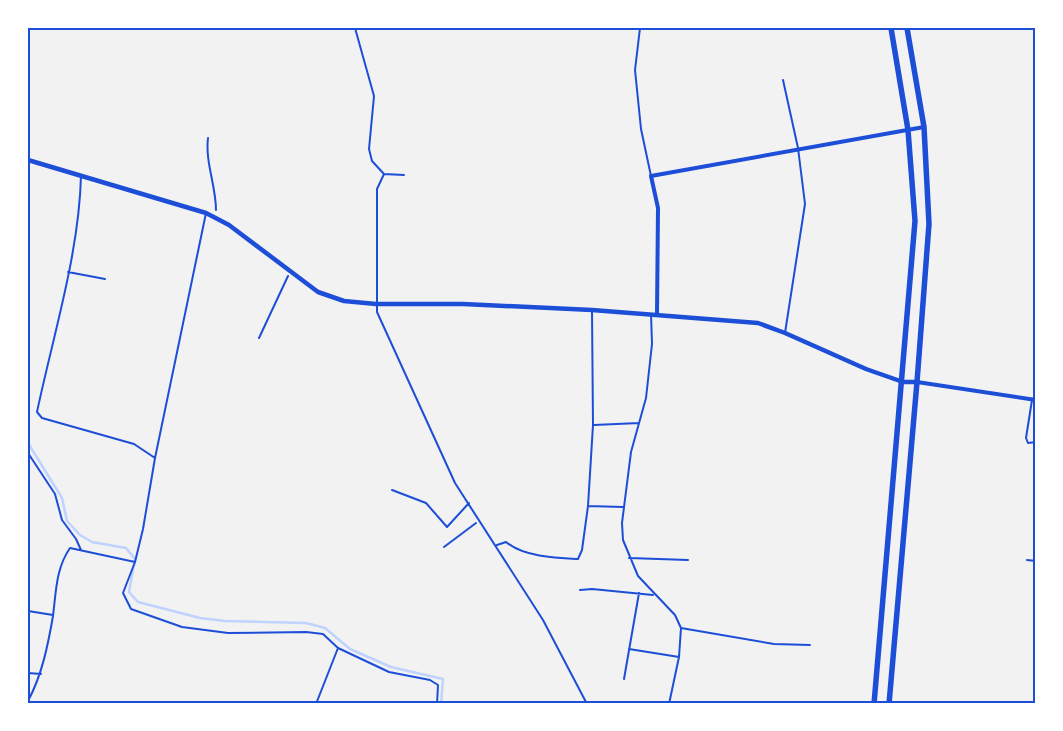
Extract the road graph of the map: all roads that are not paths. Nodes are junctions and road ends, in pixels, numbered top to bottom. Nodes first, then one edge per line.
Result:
1 (355, 28) edge
2 (640, 28) edge
3 (891, 28) edge
4 (906, 28) edge
5 (783, 80) dead end
6 (924, 127) junction
7 (908, 130) junction
8 (798, 148) junction
9 (28, 160) edge
10 (384, 174) junction
11 (82, 175) junction
12 (404, 175) dead end
13 (651, 176) junction
14 (206, 213) junction
15 (68, 272) junction
16 (105, 280) dead end
17 (376, 304) junction
18 (592, 310) junction
19 (651, 314) junction
20 (658, 315) junction
21 (785, 333) junction
22 (902, 382) junction
23 (917, 382) junction
24 (1034, 400) edge
25 (639, 424) junction
26 (593, 425) junction
27 (1036, 442) edge
28 (28, 453) edge
29 (155, 458) junction
30 (392, 490) dead end
31 (469, 502) junction
32 (588, 506) junction
33 (623, 507) junction
34 (497, 545) junction
35 (82, 550) junction
36 (629, 558) junction
37 (688, 560) dead end
38 (1027, 560) dead end
39 (1036, 561) edge
40 (135, 562) junction
41 (580, 590) dead end
42 (639, 593) junction
43 (653, 595) junction
44 (28, 611) edge
45 (53, 615) junction
46 (681, 628) junction
47 (810, 645) dead end
48 (338, 648) junction
49 (629, 649) junction
50 (679, 657) junction
51 (28, 673) edge
52 (41, 674) junction
53 (624, 679) dead end
54 (28, 701) edge
55 (316, 704) edge
56 (437, 704) edge
57 (587, 704) edge
58 (669, 704) edge
59 (874, 704) edge
60 (889, 704) edge

1 - 10 lane
2 - 13 lane
3 - 7 main road
4 - 6 main road
5 - 8 lane
6 - 7 street
6 - 23 main road
7 - 8 street
7 - 22 main road
8 - 13 street
8 - 21 lane
9 - 11 street
10 - 12 lane
10 - 17 lane
11 - 14 street
11 - 15 lane
13 - 20 street
14 - 17 street
14 - 29 lane
15 - 16 lane
15 - 29 lane
17 - 18 street
17 - 31 lane
18 - 19 street
18 - 26 lane
19 - 20 street
19 - 25 lane
20 - 21 street
21 - 22 street
22 - 23 street
22 - 59 main road
23 - 24 street
23 - 60 main road
24 - 27 lane
25 - 26 lane
25 - 33 lane
26 - 32 lane
28 - 35 lane
29 - 40 lane
30 - 31 lane
31 - 34 lane
32 - 33 lane
32 - 34 lane
33 - 36 lane
34 - 57 lane
35 - 40 lane
35 - 45 lane
36 - 37 lane
36 - 43 lane
38 - 39 lane
40 - 48 lane
41 - 42 lane
42 - 43 lane
42 - 49 lane
43 - 46 lane
44 - 45 lane
45 - 52 lane
46 - 47 lane
46 - 50 lane
48 - 55 lane
48 - 56 lane
49 - 50 lane
49 - 53 lane
50 - 58 lane
51 - 52 lane
52 - 54 lane

